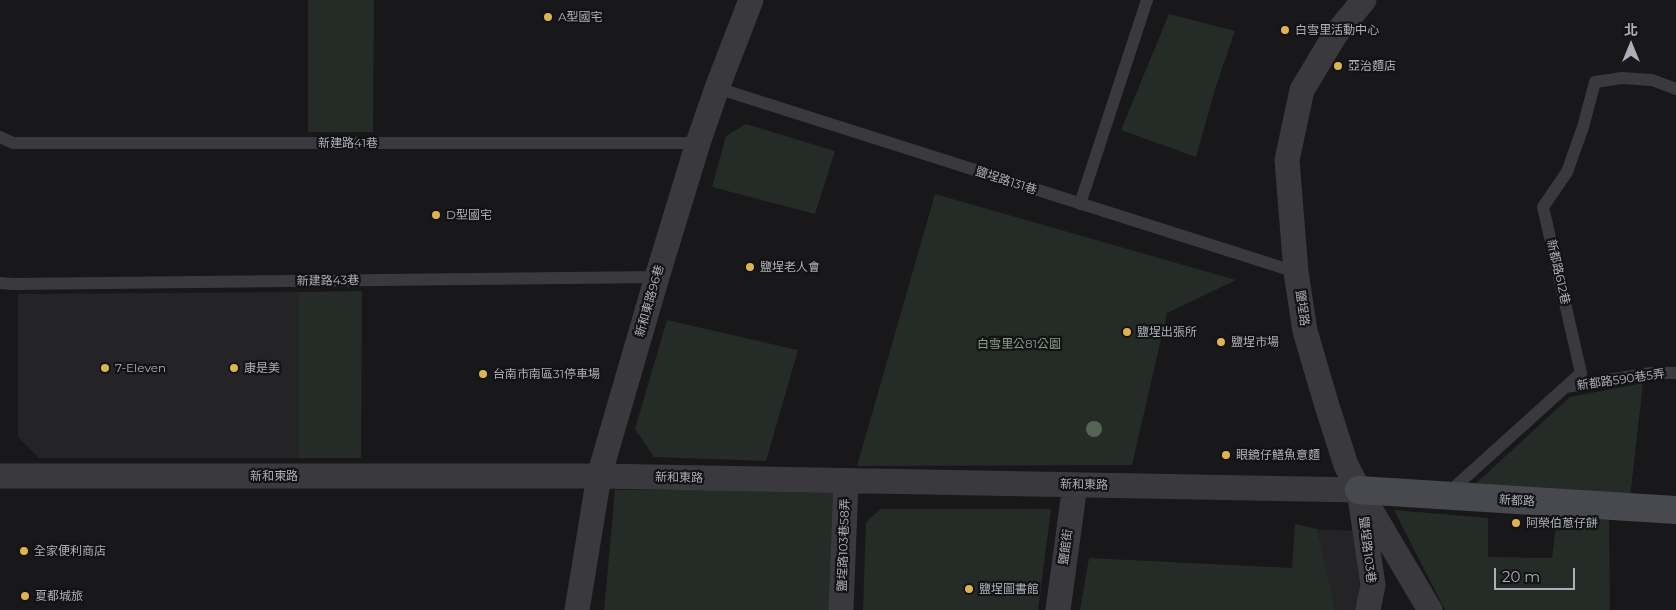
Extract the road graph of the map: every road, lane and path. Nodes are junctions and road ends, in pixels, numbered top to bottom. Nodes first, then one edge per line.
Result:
1 (751, 0) edge
2 (1148, 0) edge
3 (1362, 1) edge
4 (717, 88) junction
5 (1676, 89) edge
6 (0, 137) edge
7 (698, 143) junction
8 (1080, 204) junction
9 (1296, 272) junction
10 (657, 277) junction
11 (0, 283) edge
12 (1676, 373) edge
13 (1566, 387) junction
14 (0, 476) edge
15 (599, 476) junction
16 (846, 481) junction
17 (1075, 485) junction
18 (1359, 490) junction
19 (1445, 496) junction
20 (1676, 510) edge
21 (577, 610) edge
22 (841, 610) edge
23 (1058, 610) edge
24 (1368, 610) edge
25 (1430, 610) edge

1 - 4 street, 新和東路96巷
2 - 8 lane
3 - 9 street, 鹽埕路
4 - 7 street, 新和東路96巷
4 - 8 lane, 鹽埕路131巷
5 - 13 lane, 新都路612巷
6 - 7 lane, 新建路41巷
7 - 10 street, 新和東路96巷
8 - 9 lane, 鹽埕路131巷
9 - 18 street, 鹽埕路
10 - 11 lane, 新建路43巷
10 - 15 street, 新和東路96巷
12 - 13 lane, 新都路590巷5弄
13 - 19 lane, 新都路612巷
14 - 15 street, 新和東路
15 - 16 street, 新和東路
15 - 21 street, 新和東路96巷
16 - 17 street, 新和東路
16 - 22 street, 鹽埕路103巷58弄
17 - 18 street, 新和東路
17 - 23 street, 鹽館街
18 - 19 street, 新都路
18 - 24 street, 鹽埕路103巷
18 - 25 street, 鹽埕路
19 - 20 street, 新都路

